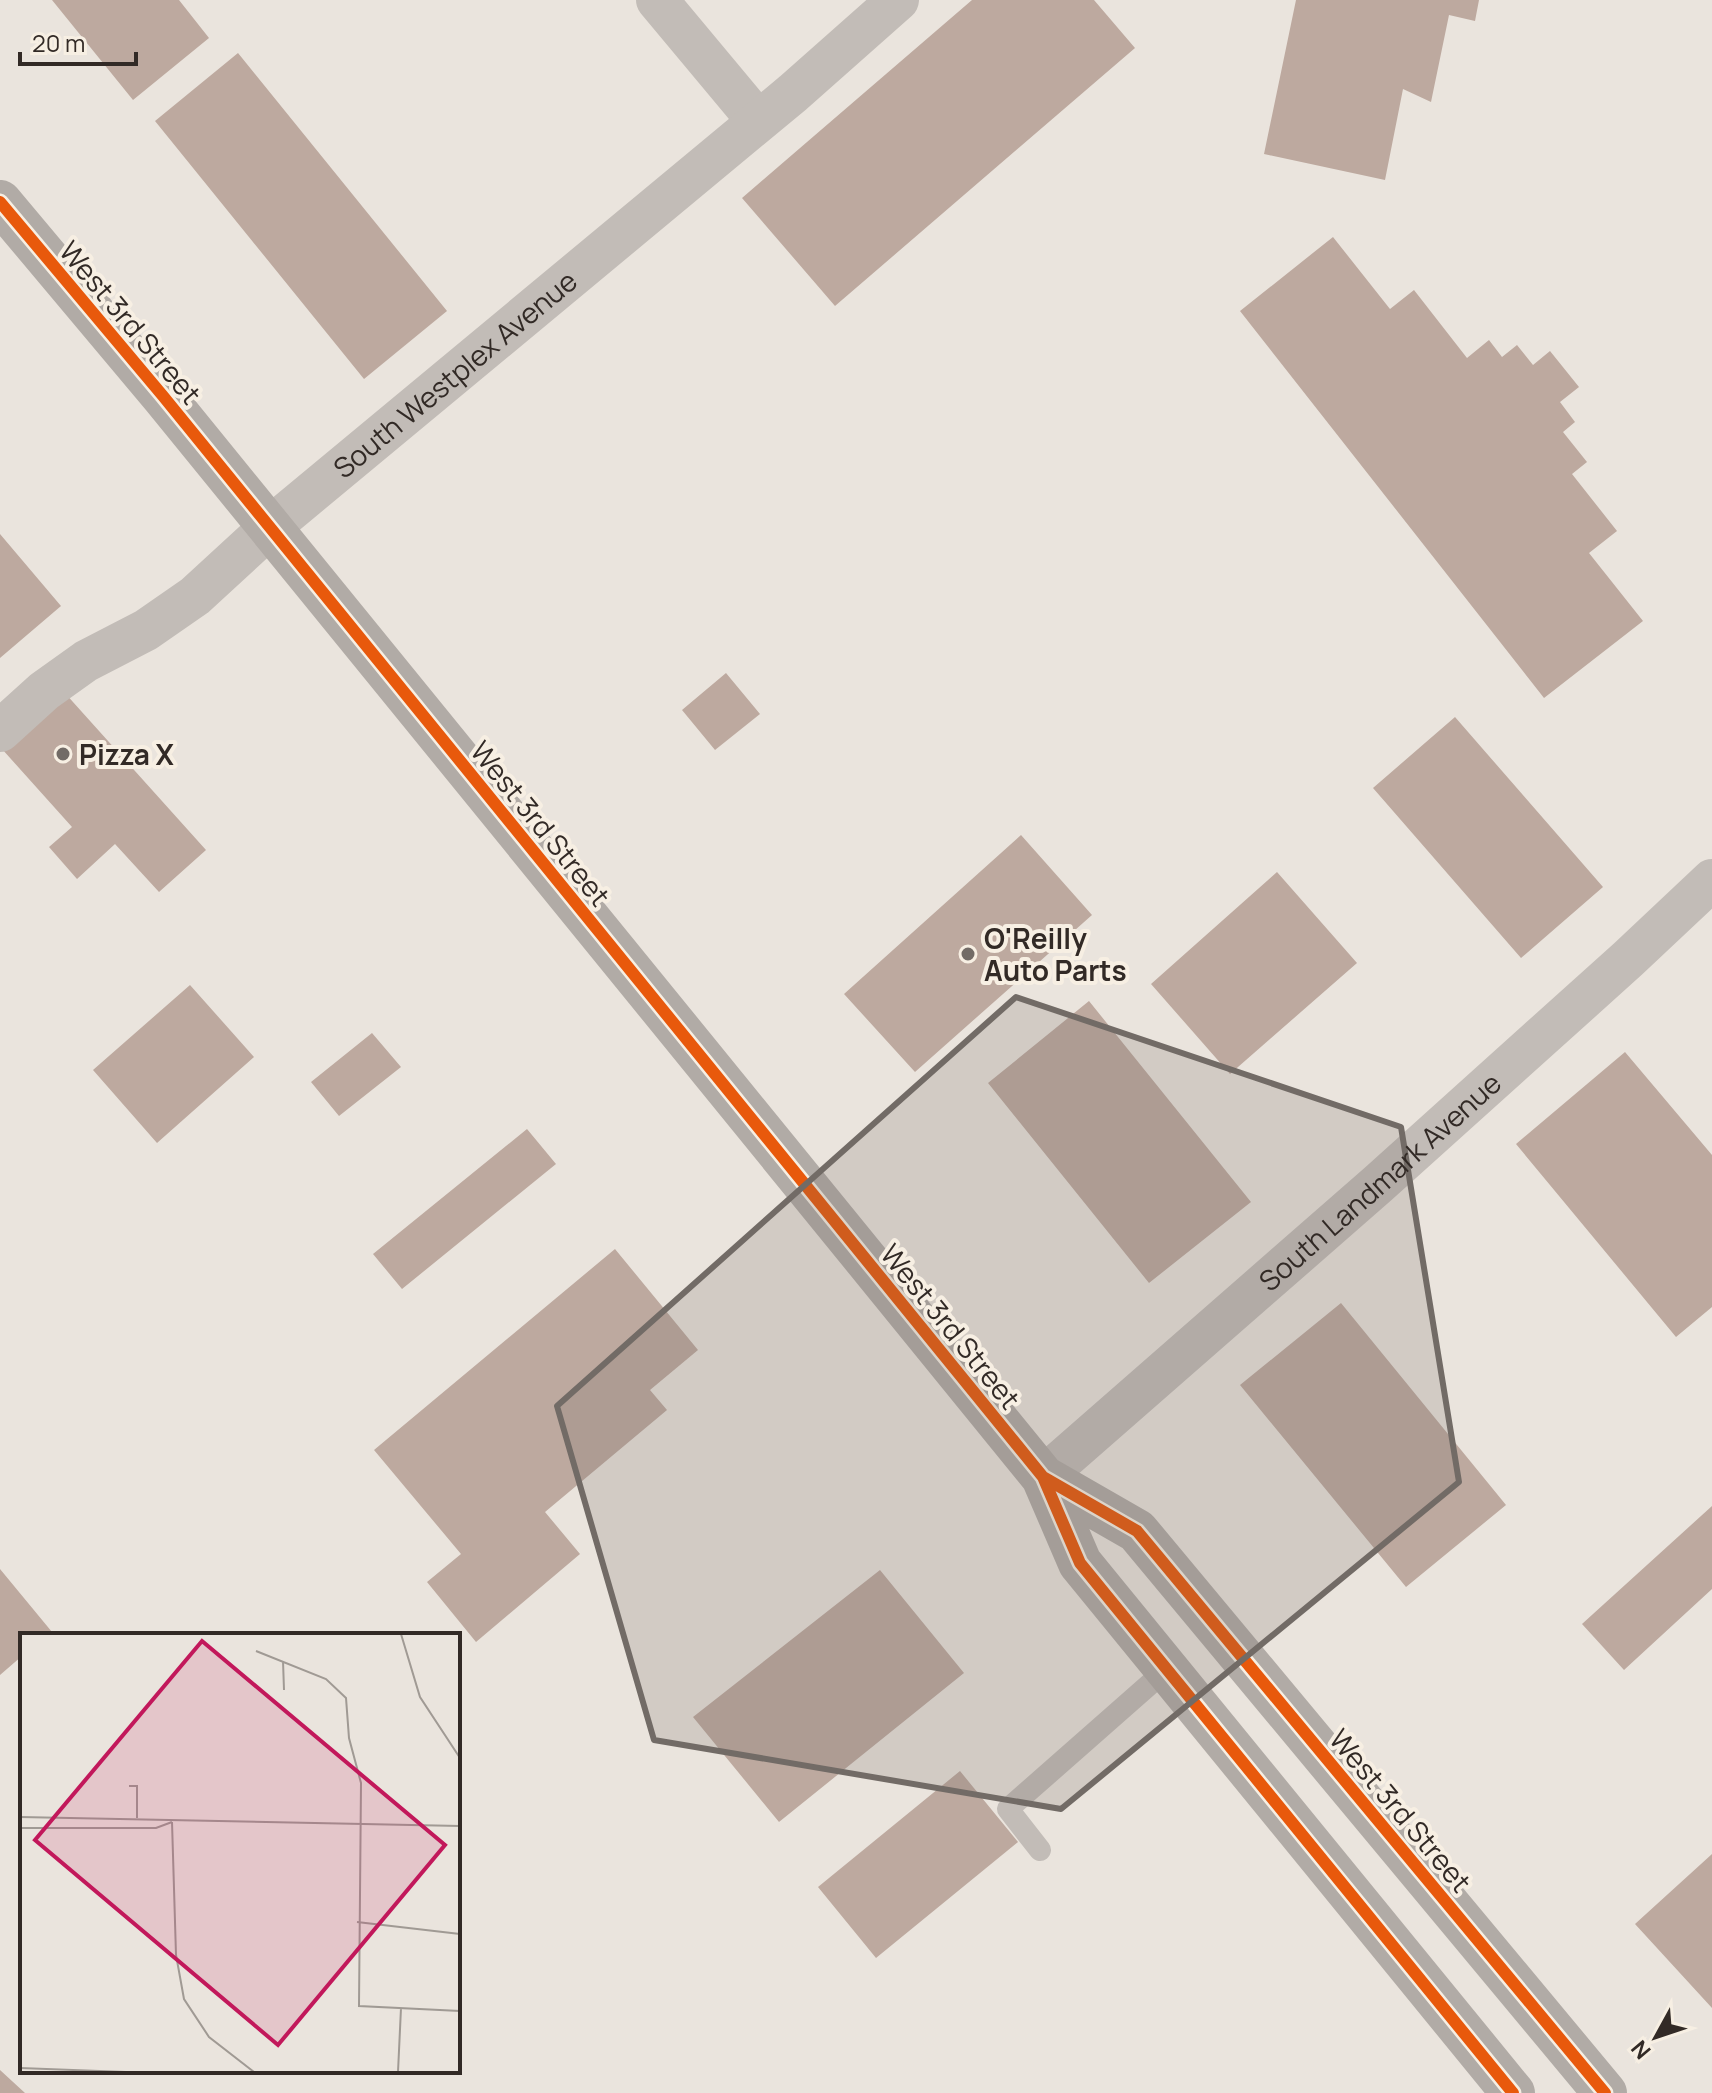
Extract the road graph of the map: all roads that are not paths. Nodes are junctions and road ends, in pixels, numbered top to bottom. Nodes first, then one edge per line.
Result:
1 (657, 0) edge
2 (898, 0) edge
3 (758, 121) junction
4 (0, 202) edge
5 (269, 528) junction
6 (0, 731) edge
7 (1712, 880) edge
8 (1043, 1477) junction
9 (1167, 1669) junction
10 (1040, 1850) dead end
11 (1513, 2093) edge
12 (1605, 2093) edge

1 - 3 street
2 - 3 street, South Westplex Avenue
3 - 5 street, South Westplex Avenue
4 - 5 main road, West 3rd Street
5 - 6 street, South Westplex Avenue
5 - 8 main road, West 3rd Street
7 - 8 street, South Landmark Avenue
8 - 9 main road, West 3rd Street
8 - 12 main road, West 3rd Street
9 - 10 lane
9 - 11 main road, West 3rd Street

